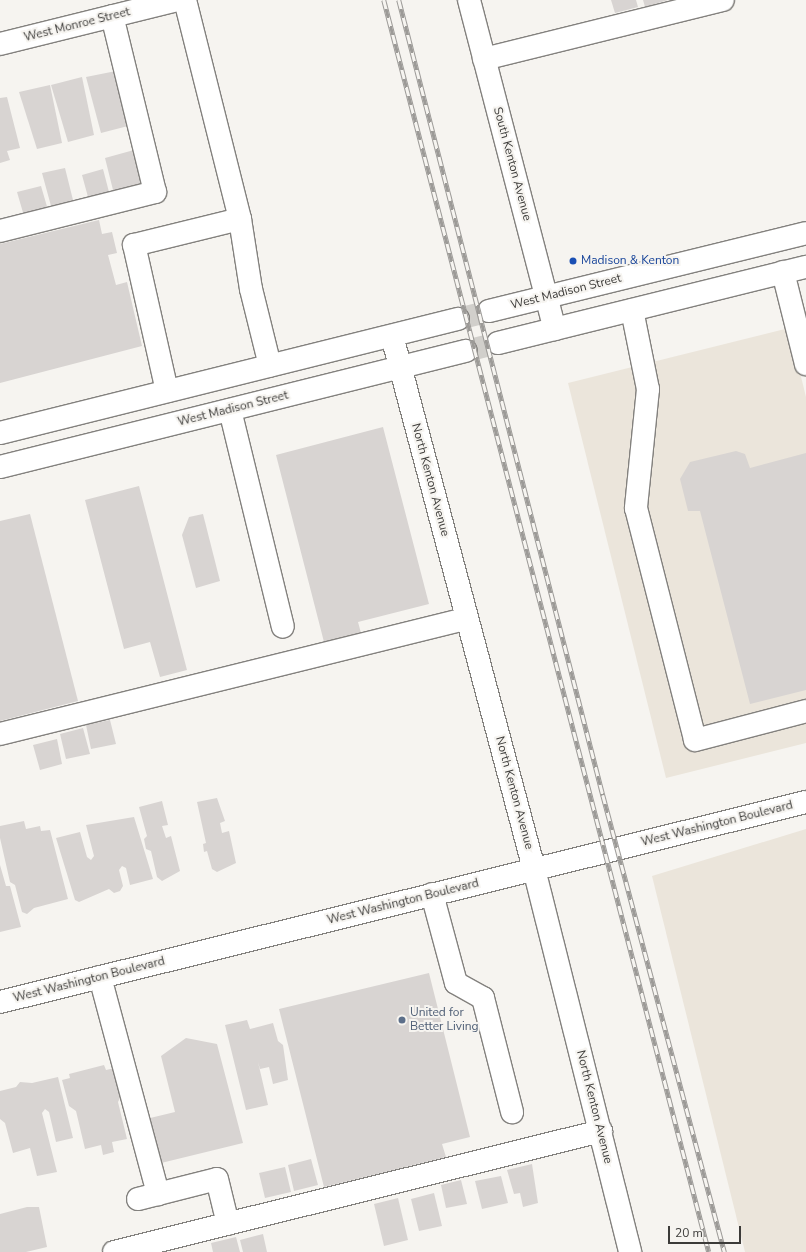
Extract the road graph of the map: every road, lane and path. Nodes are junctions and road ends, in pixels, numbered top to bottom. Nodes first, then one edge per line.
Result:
1 (178, 0) edge
2 (185, 0) edge
3 (469, 0) edge
4 (723, 0) edge
5 (112, 16) junction
6 (0, 44) edge
7 (484, 59) junction
8 (240, 219) junction
9 (0, 231) edge
10 (806, 233) edge
11 (806, 267) edge
12 (783, 272) junction
13 (546, 297) junction
14 (632, 310) junction
15 (489, 312) tunnel mouth
16 (458, 319) tunnel mouth
17 (555, 329) junction
18 (392, 336) junction
19 (498, 343) tunnel mouth
20 (466, 351) tunnel mouth
21 (805, 357) edge
22 (270, 366) junction
23 (400, 367) junction
24 (167, 391) junction
25 (230, 410) junction
26 (0, 433) edge
27 (0, 467) edge
28 (467, 618) junction
29 (283, 627) dead end
30 (806, 711) edge
31 (0, 734) edge
32 (806, 802) edge
33 (534, 869) junction
34 (432, 894) junction
35 (100, 977) junction
36 (0, 1002) edge
37 (512, 1112) dead end
38 (601, 1132) junction
39 (228, 1224) junction
40 (121, 1251) edge
41 (630, 1252) edge

1 - 5 street, West Monroe Street
2 - 8 street
3 - 7 street, South Kenton Avenue
4 - 7 street
5 - 6 street, West Monroe Street
5 - 9 street
7 - 13 street, South Kenton Avenue
8 - 22 street
8 - 24 street
10 - 13 street, West Madison Street
11 - 12 street
12 - 14 street
12 - 21 street
13 - 15 street, West Madison Street
13 - 17 street, South Kenton Avenue
14 - 17 street
14 - 30 street
16 - 18 street
17 - 19 street
18 - 22 street
18 - 23 street, North Kenton Avenue
20 - 23 street, West Madison Street
22 - 24 street
23 - 25 street, West Madison Street
23 - 28 street, North Kenton Avenue
24 - 26 street
25 - 27 street, West Madison Street
25 - 29 street
28 - 31 street
28 - 33 street, North Kenton Avenue
32 - 33 street, West Washington Boulevard
33 - 34 street, West Washington Boulevard
33 - 38 street, North Kenton Avenue
34 - 35 street, West Washington Boulevard
34 - 37 street
35 - 36 street, West Washington Boulevard
35 - 39 street
38 - 39 street
38 - 41 street, North Kenton Avenue
39 - 40 street

